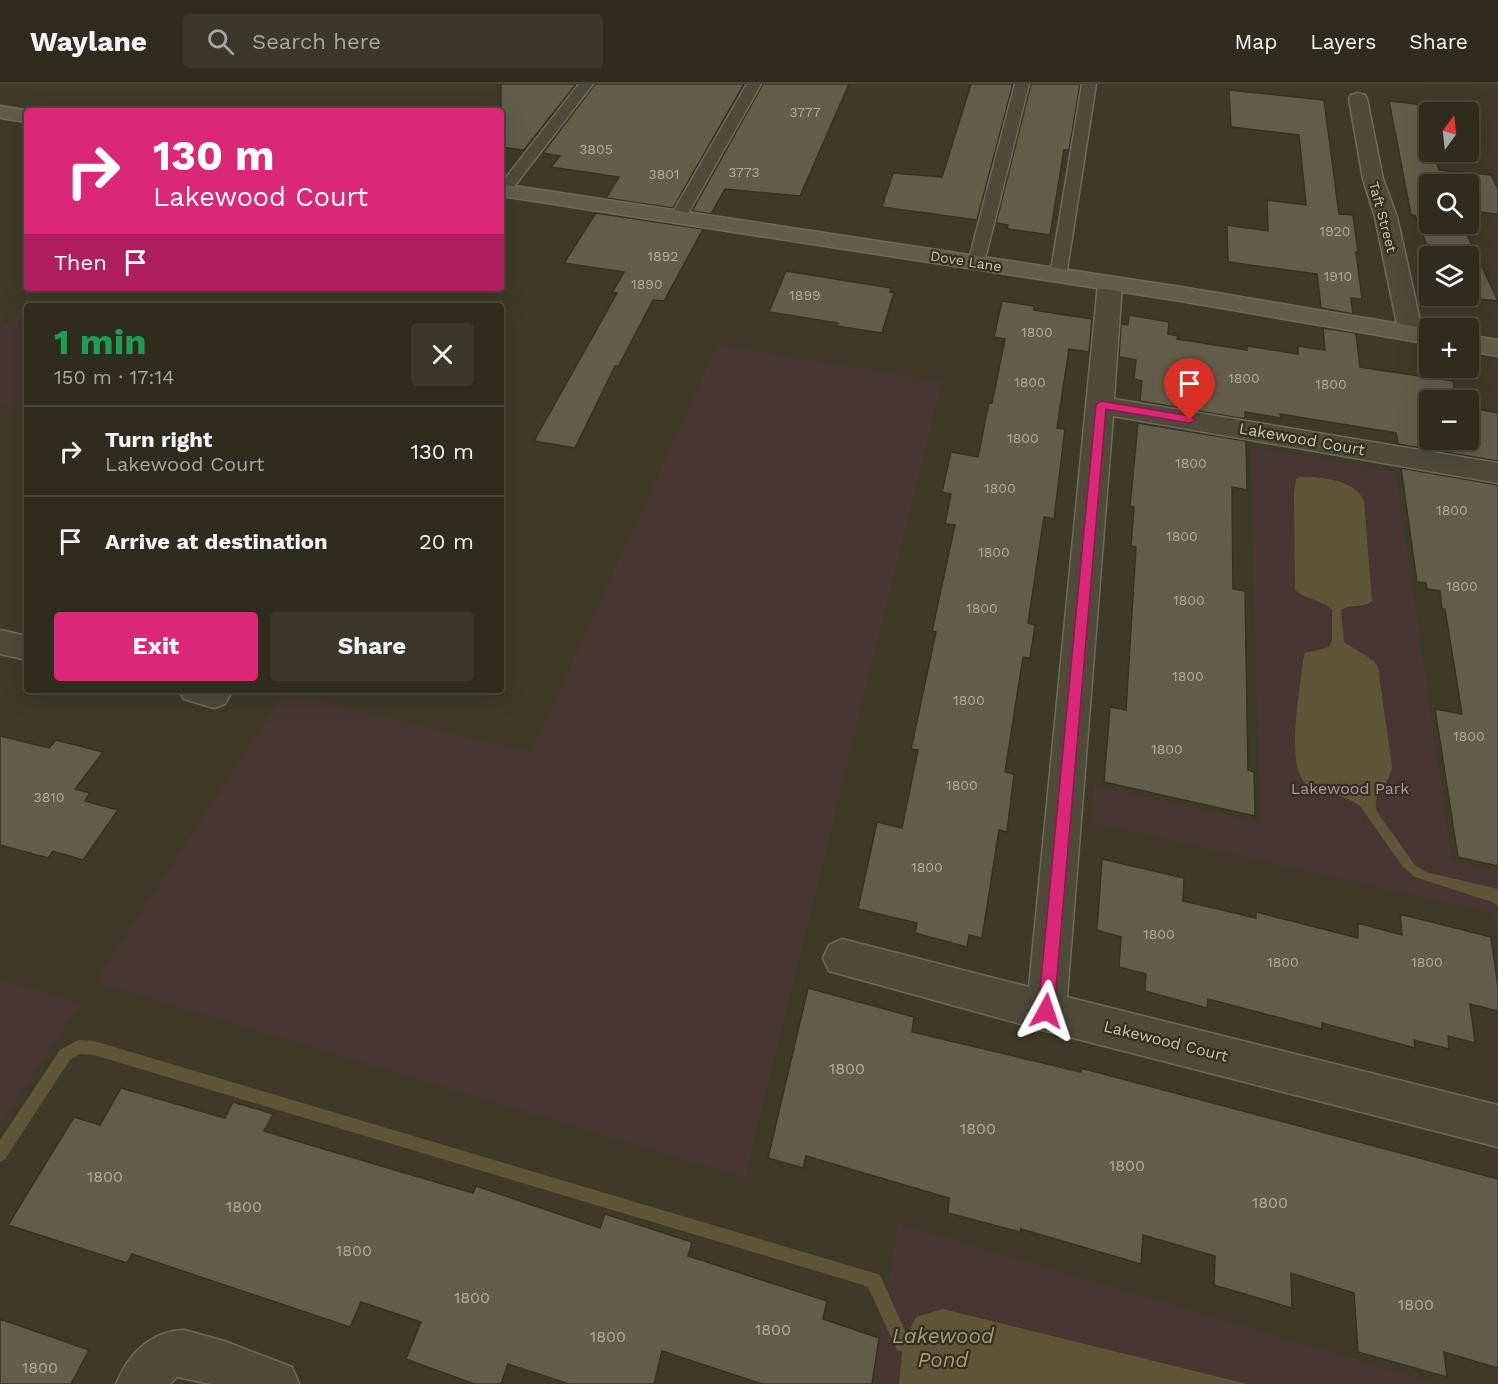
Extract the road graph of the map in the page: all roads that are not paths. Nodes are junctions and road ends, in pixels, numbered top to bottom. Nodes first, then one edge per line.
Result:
1 (586, 84) edge
2 (754, 84) edge
3 (1022, 84) edge
4 (1089, 84) edge
5 (1358, 99) dead end
6 (0, 112) edge
7 (24, 116) edge
8 (504, 189) edge
9 (504, 190) edge
10 (678, 217) junction
11 (976, 263) junction
12 (1058, 276) junction
13 (1110, 284) junction
14 (1419, 332) edge
15 (1419, 336) edge
16 (1479, 345) edge
17 (1498, 348) edge
18 (1101, 405) junction
19 (1498, 473) edge
20 (0, 642) edge
21 (24, 647) edge
22 (842, 958) dead end
23 (1046, 1011) junction
24 (1498, 1126) edge
25 (140, 1384) edge
26 (275, 1384) edge

1 - 8 lane
2 - 10 lane
3 - 11 lane
4 - 12 lane
5 - 14 street, Taft Street
6 - 7 street
9 - 10 street, Dove Lane
10 - 11 street, Dove Lane
11 - 12 street, Dove Lane
12 - 13 street, Dove Lane
13 - 15 street, Dove Lane
13 - 18 street
16 - 17 street
18 - 19 street, Lakewood Court
18 - 23 street
20 - 21 street
22 - 23 street, Lakewood Court
23 - 24 street, Lakewood Court
25 - 26 street

